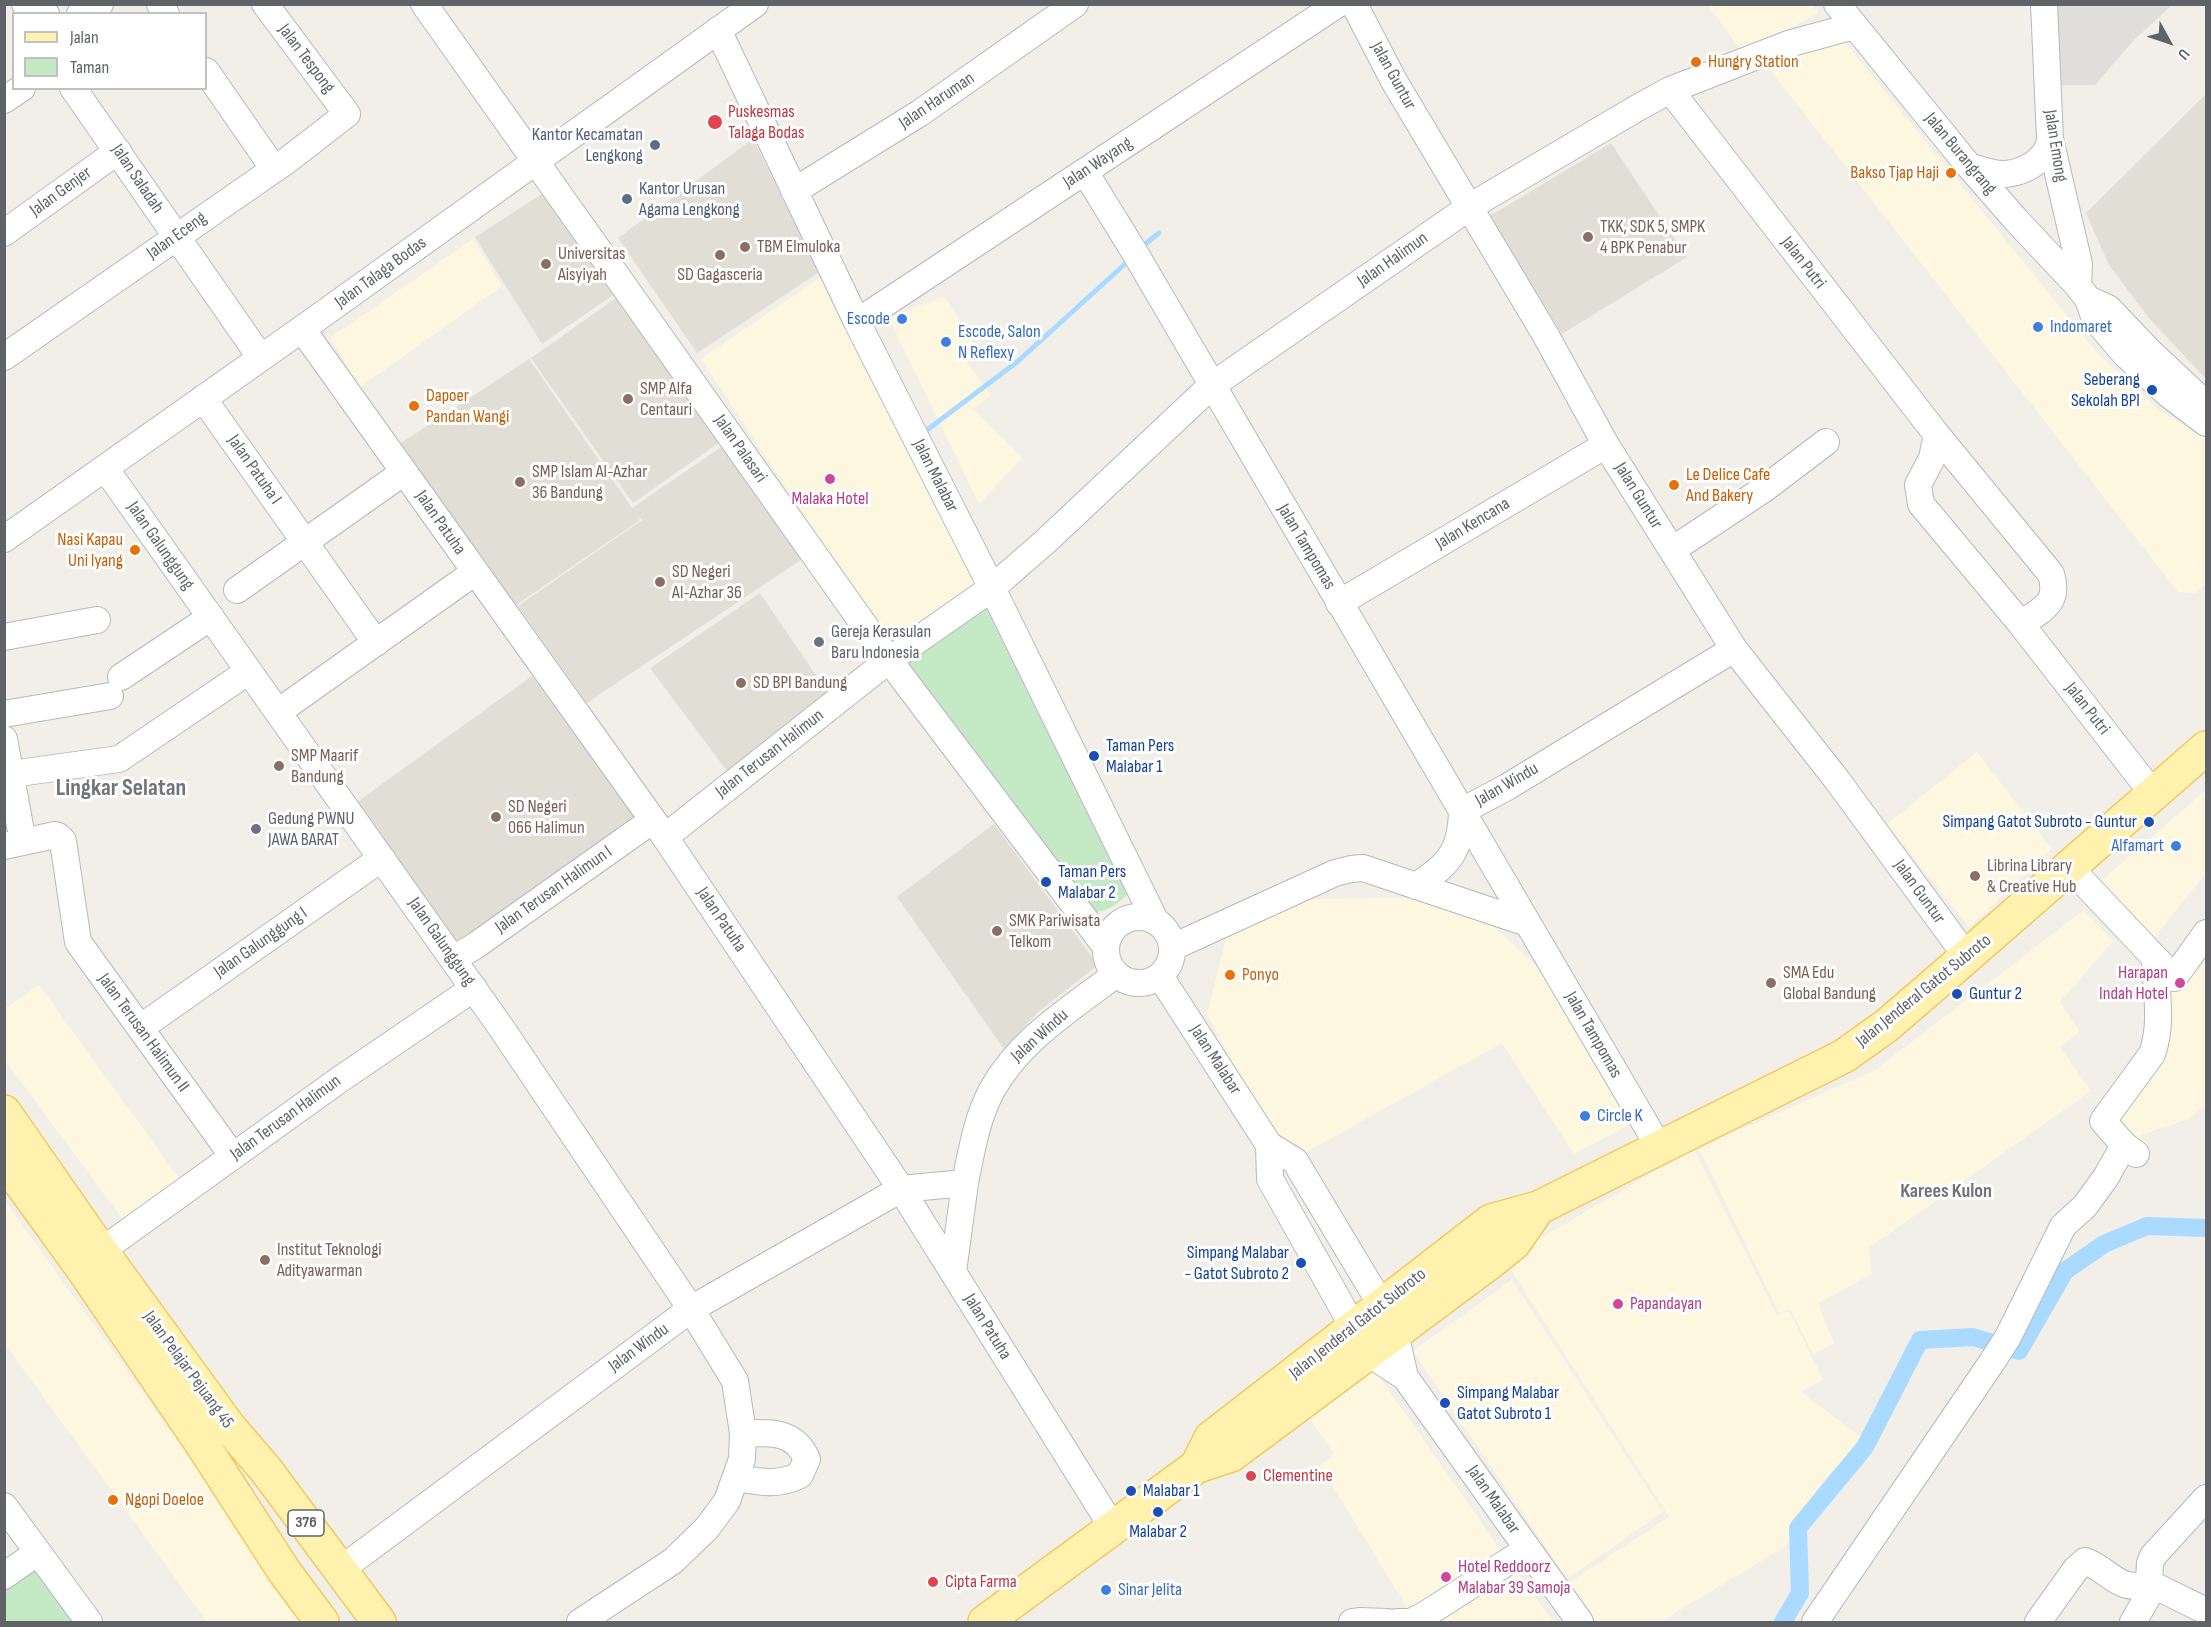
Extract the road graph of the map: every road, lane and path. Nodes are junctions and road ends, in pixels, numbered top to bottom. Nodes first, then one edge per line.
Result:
1 (25, 4) edge
2 (100, 4) edge
3 (265, 4) edge
4 (424, 4) edge
5 (755, 4) edge
6 (1075, 4) edge
7 (1338, 4) edge
8 (1354, 4) edge
9 (1837, 4) edge
10 (2044, 4) edge
11 (42, 12) edge
12 (84, 12) edge
13 (1854, 26) junction
14 (718, 30) junction
15 (207, 72) edge
16 (19, 90) edge
17 (74, 90) edge
18 (1670, 90) junction
19 (4, 100) edge
20 (347, 113) joint
21 (2050, 139) junction
22 (118, 151) junction
23 (536, 162) junction
24 (1969, 166) junction
25 (274, 169) junction
26 (1085, 172) junction
27 (794, 191) junction
28 (1471, 206) junction
29 (4, 233) edge
30 (176, 236) junction
31 (2083, 292) junction
32 (857, 322) junction
33 (302, 329) junction
34 (4, 357) edge
35 (261, 358) junction
36 (1211, 386) junction
37 (203, 398) junction
38 (2206, 404) edge
39 (2206, 423) edge
40 (1937, 435) junction
41 (1826, 442) dead end
42 (1606, 445) junction
43 (105, 468) junction
44 (404, 472) junction
45 (4, 539) edge
46 (304, 542) junction
47 (1672, 550) junction
48 (475, 572) junction
49 (992, 588) junction
50 (237, 590) dead end
51 (1339, 603) junction
52 (211, 617) junction
53 (97, 620) dead end
54 (2021, 624) junction
55 (4, 637) edge
56 (376, 643) junction
57 (1734, 649) junction
58 (889, 660) junction
59 (249, 671) junction
60 (278, 712) junction
61 (4, 714) edge
62 (4, 739) edge
63 (2206, 748) edge
64 (7, 774) edge
65 (2153, 794) junction
66 (1462, 811) junction
67 (659, 828) junction
68 (14, 844) edge
69 (383, 860) junction
70 (2070, 868) junction
71 (1416, 886) junction
72 (1155, 920) junction
73 (1527, 923) junction
74 (2206, 933) edge
75 (1173, 946) junction
76 (1106, 947) junction
77 (1967, 957) junction
78 (453, 959) junction
79 (2156, 960) junction
80 (1116, 974) junction
81 (1160, 976) junction
82 (474, 988) junction
83 (140, 1028) junction
84 (4, 1112) edge
85 (1269, 1145) junction
86 (1659, 1147) junction
87 (232, 1155) junction
88 (4, 1160) edge
89 (965, 1183) junction
90 (900, 1189) junction
91 (101, 1251) junction
92 (952, 1272) junction
93 (692, 1309) junction
94 (1388, 1319) junction
95 (1361, 1340) junction
96 (1405, 1377) junction
97 (743, 1433) junction
98 (215, 1435) junction
99 (737, 1478) junction
100 (2206, 1498) edge
101 (4, 1506) edge
102 (1113, 1528) junction
103 (1528, 1549) junction
104 (38, 1552) junction
105 (329, 1572) junction
106 (4, 1575) edge
107 (2151, 1584) junction
108 (2206, 1611) edge
109 (89, 1623) edge
110 (322, 1623) edge
111 (353, 1623) edge
112 (379, 1623) edge
113 (580, 1623) edge
114 (985, 1623) edge
115 (1352, 1623) edge
116 (1387, 1623) edge
117 (1397, 1623) edge
118 (1580, 1623) edge
119 (1815, 1623) edge
120 (2038, 1623) edge
121 (2133, 1623) edge

1 - 11 street
2 - 12 street
3 - 20 street, Jalan Tespong
4 - 23 street, Jalan Palasari
5 - 14 street, Jalan Talaga Bodas
6 - 27 street, Jalan Haruman
7 - 26 street, Jalan Wayang
8 - 28 street, Jalan Guntur
9 - 13 street, Jalan Burangrang
10 - 21 street, Jalan Emong
13 - 18 street, Jalan Halimun
13 - 24 street, Jalan Burangrang
14 - 23 street, Jalan Talaga Bodas
14 - 27 street, Jalan Malabar
15 - 25 street
16 - 19 street
17 - 22 street, Jalan Saladah
18 - 28 street, Jalan Halimun
18 - 40 street, Jalan Putri
20 - 25 street, Jalan Eceng
21 - 24 street
21 - 31 street, Jalan Emong
22 - 29 street, Jalan Genjer
22 - 30 street, Jalan Saladah
23 - 33 street, Jalan Talaga Bodas
23 - 58 street, Jalan Palasari
24 - 31 street, Jalan Burangrang
25 - 30 street, Jalan Eceng
26 - 32 street, Jalan Wayang
26 - 36 street, Jalan Tampomas
27 - 32 street, Jalan Malabar
28 - 36 street, Jalan Halimun
28 - 42 street, Jalan Guntur
30 - 34 street, Jalan Eceng
30 - 35 street, Jalan Saladah
31 - 38 street, Jalan Burangrang
31 - 39 street, Jalan Burangrang
32 - 49 street, Jalan Malabar
33 - 35 street, Jalan Talaga Bodas
33 - 44 street, Jalan Patuha
35 - 37 street, Jalan Talaga Bodas
36 - 49 street, Jalan Halimun
36 - 51 street, Jalan Tampomas
37 - 43 street, Jalan Talaga Bodas
37 - 46 street, Jalan Patuha I
40 - 54 street, Jalan Putri
40 - 54 street, Jalan Putri
41 - 47 street
42 - 47 street, Jalan Guntur
42 - 51 street, Jalan Kencana
43 - 45 street, Jalan Talaga Bodas
43 - 52 street, Jalan Galunggung
44 - 46 street
44 - 48 street, Jalan Patuha
46 - 50 street
46 - 56 street, Jalan Patuha I
47 - 57 street, Jalan Guntur
48 - 56 street
48 - 67 street, Jalan Patuha
49 - 58 street, Jalan Terusan Halimun
49 - 72 street, Jalan Malabar
51 - 66 street, Jalan Tampomas
52 - 59 street, Jalan Galunggung
52 - 61 street
53 - 55 street
54 - 65 street, Jalan Putri
56 - 60 street
57 - 66 street, Jalan Windu
57 - 77 street, Jalan Guntur
58 - 67 street, Jalan Terusan Halimun
58 - 76 street
59 - 60 street, Jalan Galunggung
59 - 64 street
60 - 69 street, Jalan Galunggung
62 - 64 street
63 - 65 main road, Jalan Jenderal Gatot Subroto
64 - 68 street
65 - 70 main road, Jalan Jenderal Gatot Subroto
66 - 71 street, Jalan Windu
66 - 73 street, Jalan Tampomas
67 - 78 street, Jalan Terusan Halimun I
67 - 90 street, Jalan Patuha
68 - 83 street, Jalan Terusan Halimun II
69 - 78 street, Jalan Galunggung
69 - 83 street, Jalan Galunggung I
70 - 77 main road, Jalan Jenderal Gatot Subroto
70 - 79 street
71 - 73 street
71 - 75 street
72 - 75 street
72 - 76 street
73 - 86 street, Jalan Tampomas
74 - 79 street
75 - 81 street
76 - 80 street
77 - 86 main road, Jalan Jenderal Gatot Subroto
78 - 82 street, Jalan Galunggung
79 - 119 street
80 - 81 street
80 - 89 street, Jalan Windu
81 - 85 street, Jalan Malabar
82 - 87 street, Jalan Terusan Halimun
82 - 93 street, Jalan Galunggung
83 - 87 street, Jalan Terusan Halimun II
84 - 91 main road, Jalan Pelajar Pejuang 45 / 376
85 - 94 street, Jalan Malabar
85 - 95 street, Jalan Malabar
86 - 94 main road, Jalan Jenderal Gatot Subroto
87 - 91 street, Jalan Terusan Halimun
88 - 98 main road, Jalan Pelajar Pejuang 45 / 376
89 - 90 street, Jalan Windu
89 - 92 street, Jalan Windu
90 - 92 street, Jalan Patuha
90 - 93 street, Jalan Windu
91 - 98 main road, Jalan Pelajar Pejuang 45 / 376
92 - 102 street, Jalan Patuha
93 - 97 street, Jalan Galunggung
93 - 105 street, Jalan Windu
94 - 95 main road, Jalan Jenderal Gatot Subroto
94 - 96 street, Jalan Malabar
95 - 96 street, Jalan Malabar
95 - 102 main road, Jalan Jenderal Gatot Subroto
96 - 103 street, Jalan Malabar
97 - 99 street, Jalan Galunggung
97 - 99 street
98 - 105 main road, 376
98 - 110 main road, Jalan Pelajar Pejuang 45 / 376
99 - 113 street, Jalan Galunggung
100 - 107 street
101 - 104 street
102 - 114 main road, Jalan Jenderal Gatot Subroto
103 - 117 street
103 - 118 street, Jalan Malabar
104 - 106 street
104 - 109 street
105 - 111 main road, 376
105 - 112 main road, 376
107 - 108 street
107 - 120 street
107 - 121 street
115 - 116 street

